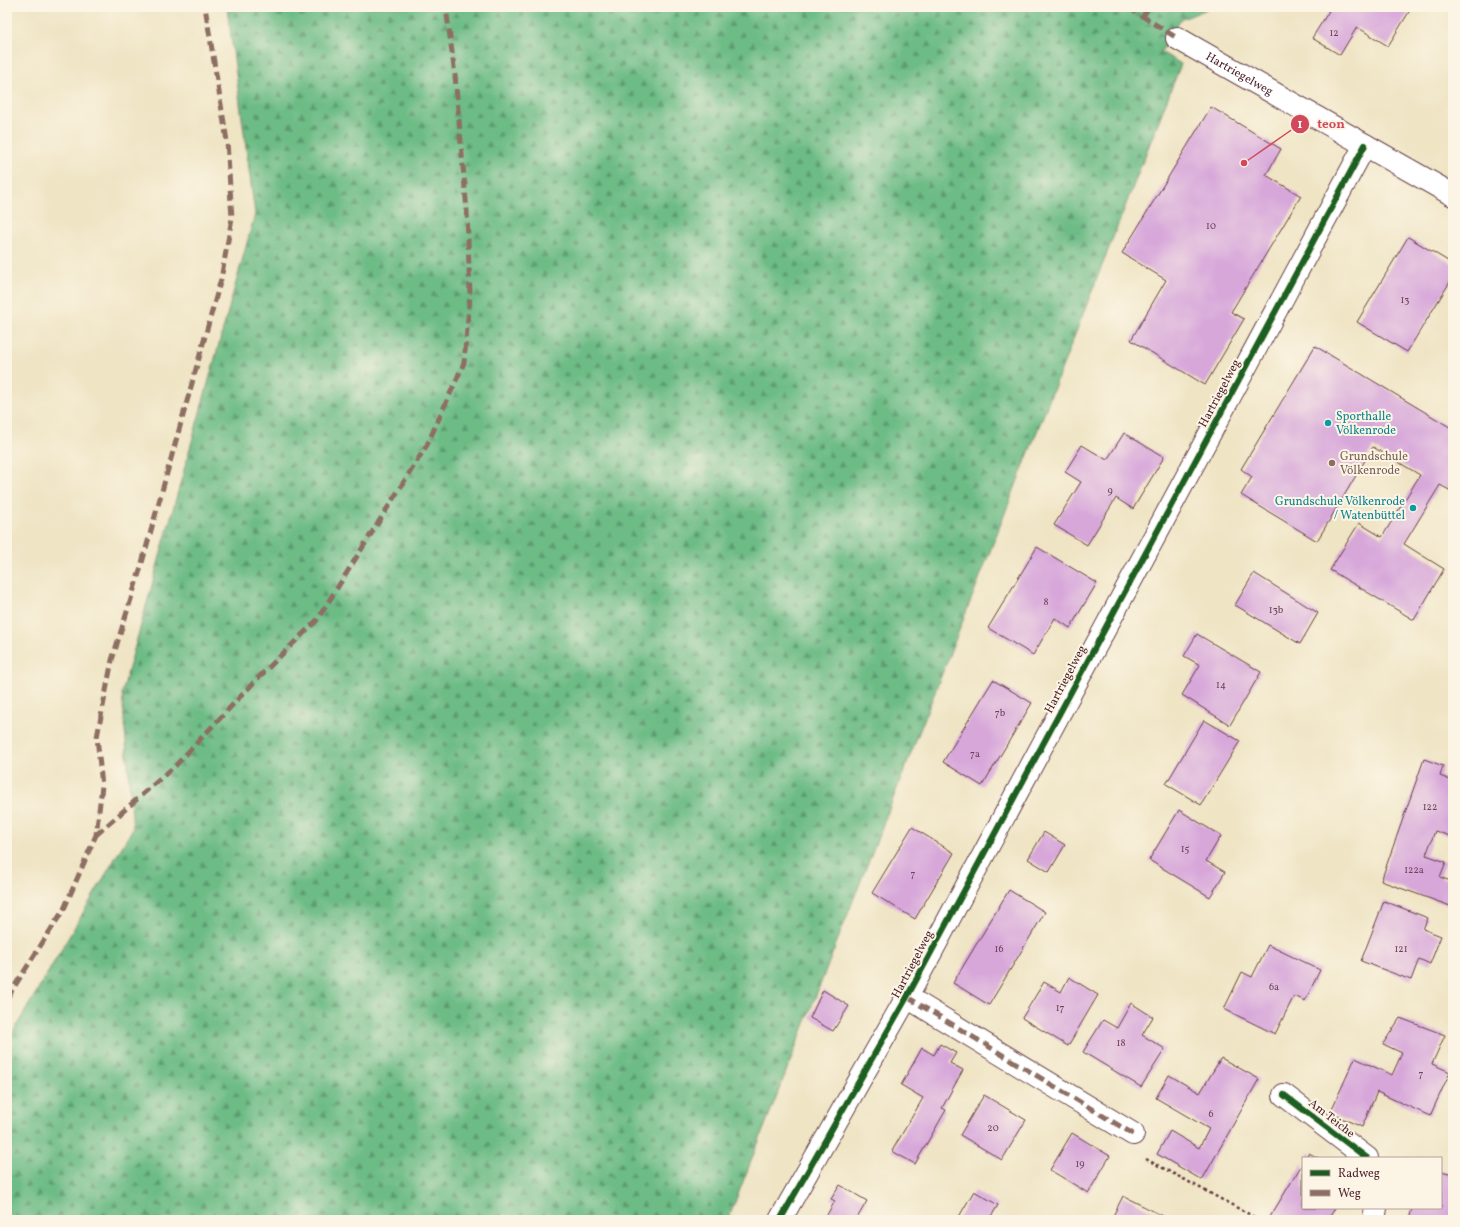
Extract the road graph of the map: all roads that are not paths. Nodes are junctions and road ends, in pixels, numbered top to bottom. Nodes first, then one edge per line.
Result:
1 (1177, 38) dead end
2 (1365, 145) junction
3 (1453, 195) edge
4 (907, 997) junction
5 (1284, 1094) dead end
6 (1134, 1134) road end
7 (1366, 1157) edge
8 (1376, 1209) edge
9 (780, 1220) edge
10 (1374, 1220) edge

1 - 2 street, Hartriegelweg
2 - 3 street, Hartriegelweg
2 - 4 street, Hartriegelweg
4 - 6 street, Hartriegelweg
4 - 9 street, Hartriegelweg
5 - 7 street, Am Teiche
8 - 10 street

